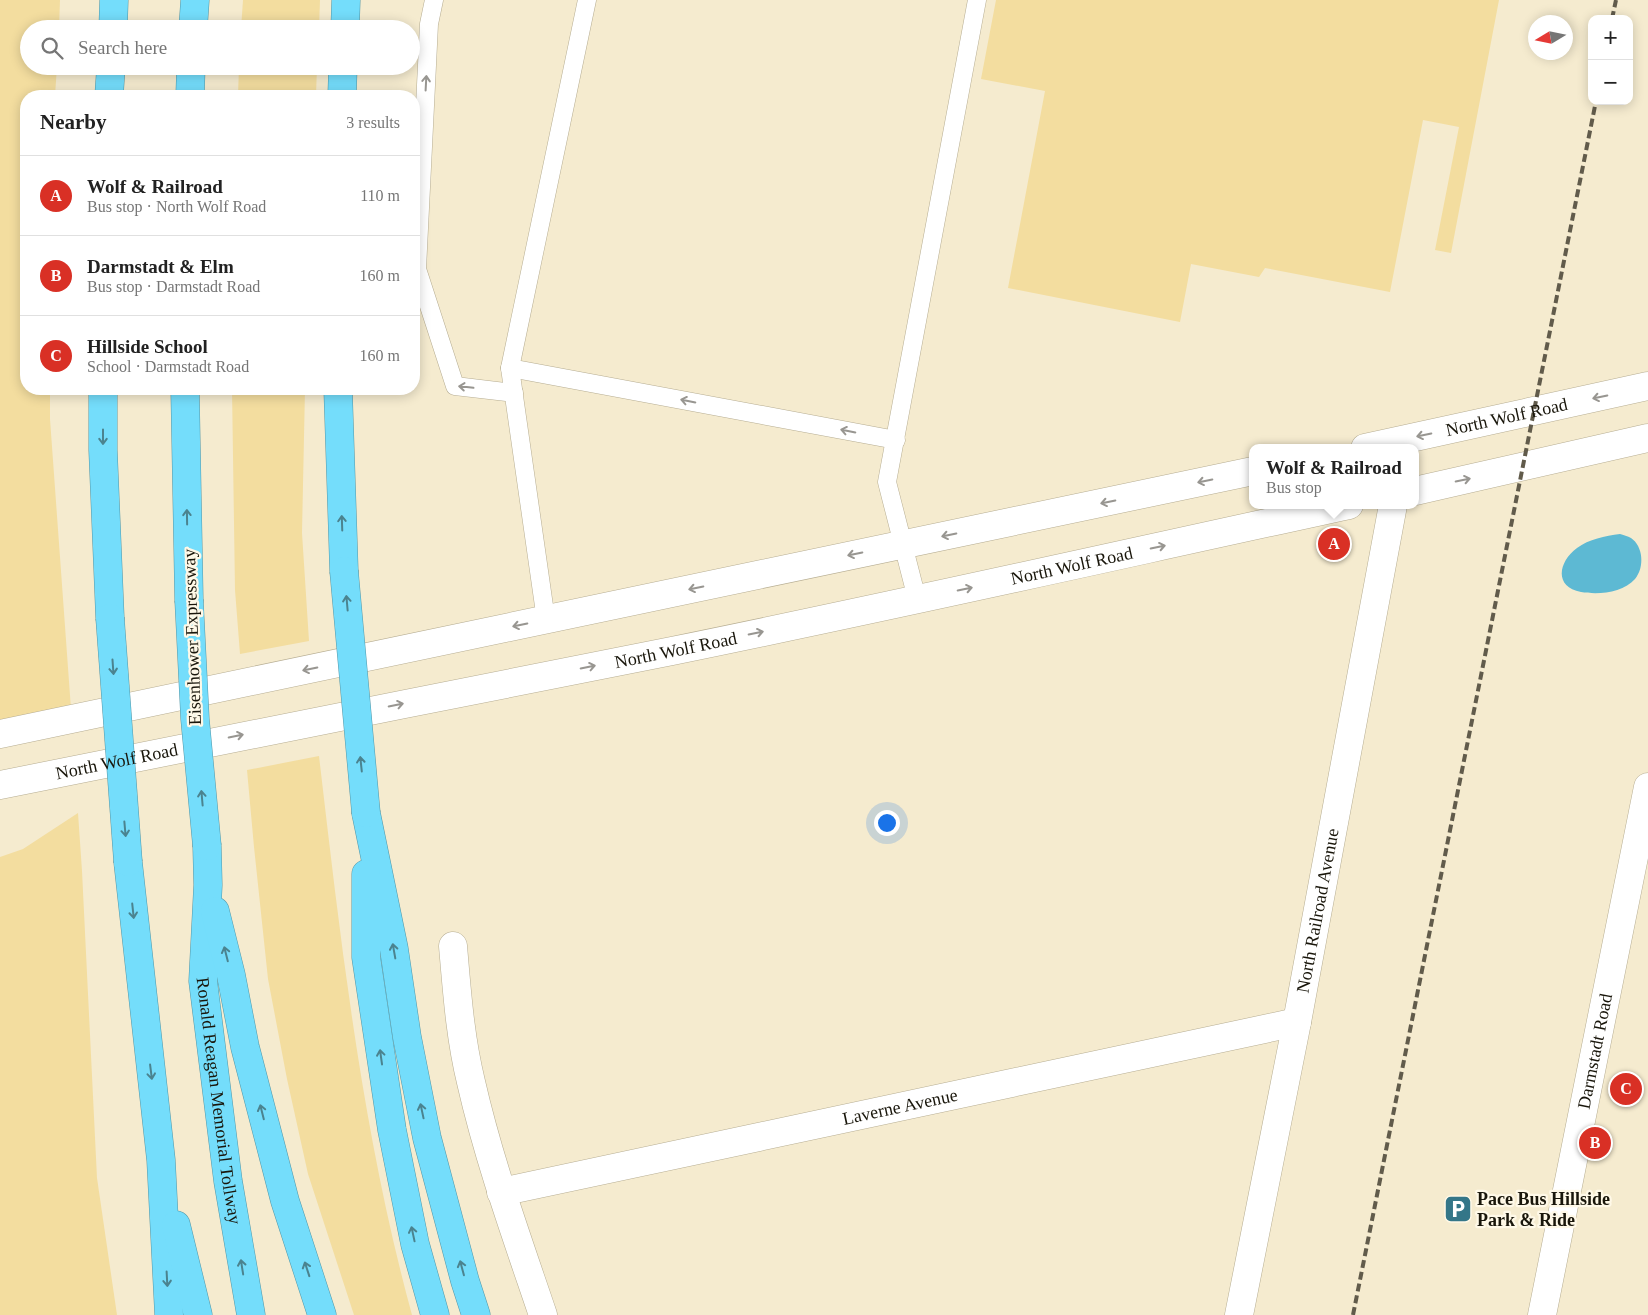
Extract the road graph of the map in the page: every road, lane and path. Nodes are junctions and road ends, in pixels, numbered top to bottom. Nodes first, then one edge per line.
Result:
1 (114, 0) edge
2 (195, 0) edge
3 (346, 0) edge
4 (434, 0) edge
5 (587, 0) edge
6 (977, 0) edge
7 (113, 20) edge
8 (194, 20) edge
9 (345, 20) edge
10 (110, 75) edge
11 (191, 75) edge
12 (343, 75) edge
13 (109, 90) edge
14 (190, 90) edge
15 (342, 90) edge
16 (420, 208) edge
17 (420, 278) edge
18 (510, 368) junction
19 (1648, 386) edge
20 (514, 392) junction
21 (103, 395) edge
22 (184, 395) edge
23 (338, 395) edge
24 (1648, 438) edge
25 (896, 440) junction
26 (1387, 444) edge
27 (1249, 472) edge
28 (1419, 490) edge
29 (1331, 509) edge
30 (1392, 509) edge
31 (903, 544) junction
32 (917, 599) junction
33 (546, 620) junction
34 (0, 734) edge
35 (0, 785) edge
36 (1648, 787) edge
37 (366, 813) junction
38 (208, 885) junction
39 (453, 946) dead end
40 (1297, 1022) junction
41 (161, 1160) junction
42 (501, 1192) junction
43 (169, 1315) edge
44 (198, 1315) edge
45 (251, 1315) edge
46 (322, 1315) edge
47 (435, 1315) edge
48 (476, 1315) edge
49 (543, 1315) edge
50 (1239, 1315) edge
51 (1542, 1315) edge

1 - 7 highway
2 - 8 highway
3 - 9 highway
16 -> 4 lane
5 - 18 lane
6 - 25 lane
10 - 13 highway
11 - 14 highway
12 - 15 highway
20 -> 17 lane
18 - 20 lane
25 -> 18 lane
19 -> 26 main road, North Wolf Road
20 - 33 lane
21 -> 41 highway, bridge
38 -> 22 highway, Eisenhower Expressway, bridge
37 -> 23 highway, bridge
28 -> 24 main road
25 - 31 lane
27 -> 31 main road
32 -> 29 main road, North Wolf Road
30 - 40 main road, North Railroad Avenue
31 - 32 lane
31 -> 33 main road
35 -> 32 main road, North Wolf Road
33 -> 34 main road
36 - 51 main road, Darmstadt Road
47 -> 37 highway
48 -> 37 highway
45 -> 38 highway, Ronald Reagan Memorial Tollway
46 -> 38 highway
39 - 42 main road
40 - 42 main road, Laverne Avenue
40 - 50 main road, North Railroad Avenue
41 -> 43 highway
41 - 44 highway
42 - 49 main road

